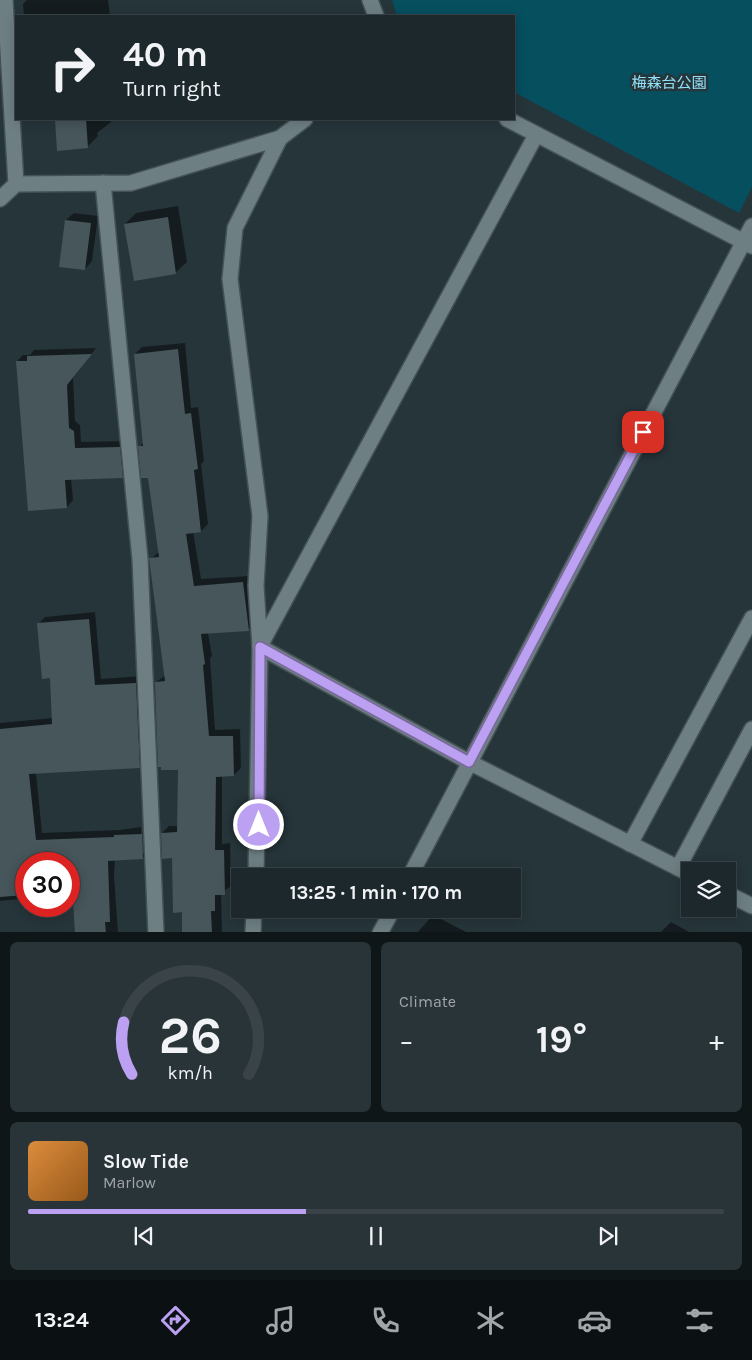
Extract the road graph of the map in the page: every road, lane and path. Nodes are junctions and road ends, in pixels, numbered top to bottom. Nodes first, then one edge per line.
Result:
1 (5, 0) edge
2 (370, 0) edge
3 (376, 15) edge
4 (304, 120) edge
5 (509, 120) edge
6 (536, 135) junction
7 (280, 138) junction
8 (103, 183) junction
9 (16, 184) junction
10 (0, 199) edge
11 (752, 226) edge
12 (748, 244) edge
13 (752, 618) edge
14 (260, 647) junction
15 (752, 729) edge
16 (469, 762) junction
17 (630, 844) junction
18 (688, 862) edge
19 (256, 868) edge
20 (414, 868) edge
21 (681, 870) edge
22 (736, 898) edge
23 (752, 906) edge
24 (254, 918) edge
25 (388, 918) edge
26 (156, 932) edge
27 (253, 932) edge
28 (380, 932) edge

1 - 9 street
2 - 3 street
4 - 7 street
5 - 6 street
6 - 12 street
6 - 14 street
7 - 8 street
7 - 14 street
8 - 9 street
8 - 26 street
9 - 10 street
11 - 12 street
12 - 16 street
13 - 17 street
14 - 16 street
14 - 19 street
15 - 18 street
16 - 17 street
16 - 20 street
17 - 21 street
22 - 23 street
24 - 27 street
25 - 28 street

